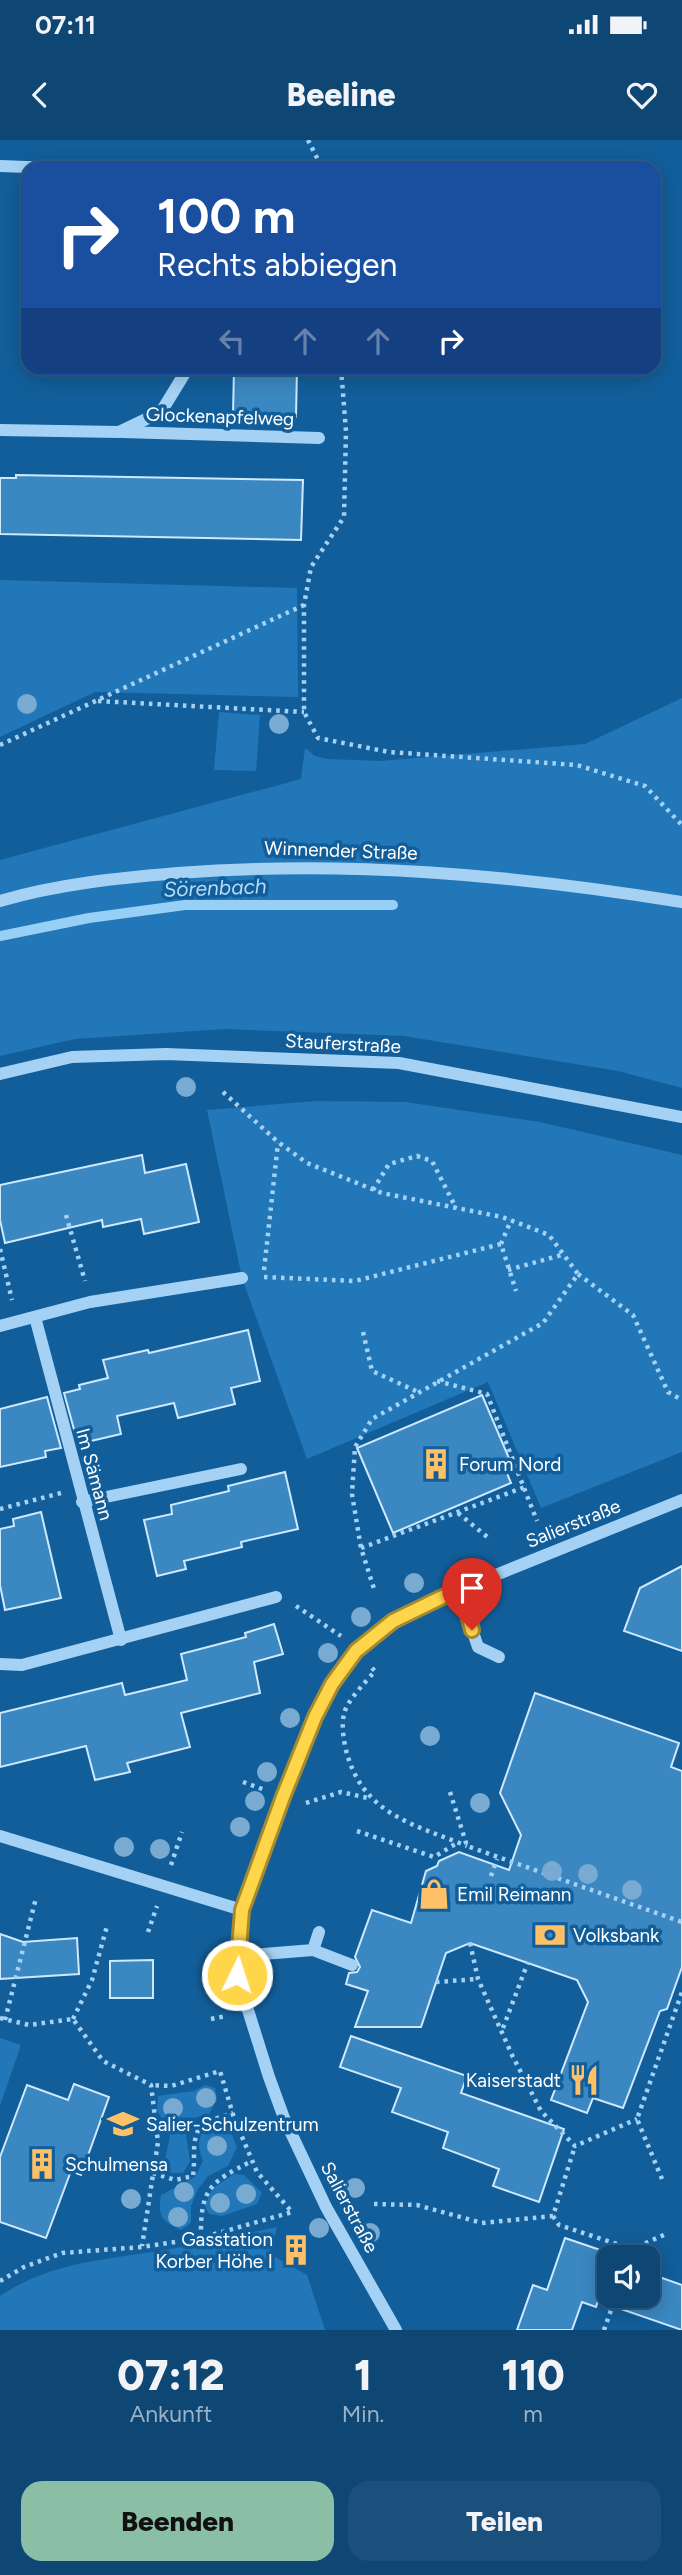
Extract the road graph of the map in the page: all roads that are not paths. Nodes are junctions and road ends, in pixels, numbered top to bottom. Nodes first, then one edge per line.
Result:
1 (0, 166) edge
2 (21, 167) edge
3 (184, 375) edge
4 (0, 430) edge
5 (119, 432) junction
6 (319, 438) dead end
7 (0, 901) edge
8 (682, 902) edge
9 (0, 1074) edge
10 (682, 1117) edge
11 (242, 1278) road end
12 (35, 1317) junction
13 (0, 1326) edge
14 (241, 1469) dead end
15 (80, 1495) junction
16 (682, 1500) edge
17 (461, 1588) junction
18 (276, 1597) road end
19 (121, 1640) junction
20 (499, 1657) dead end
21 (0, 1664) edge
22 (0, 1836) edge
23 (242, 1910) junction
24 (319, 1932) dead end
25 (313, 1950) junction
26 (238, 1956) junction
27 (352, 1965) dead end
28 (396, 2330) edge

1 - 2 street
3 - 5 street, Glockenapfelweg
4 - 5 street, Glockenapfelweg
5 - 6 street, Glockenapfelweg
7 - 8 street, Winnender Straße
9 - 10 street, Stauferstraße
11 - 12 street
12 - 13 street
12 - 15 street, Im Sämann
14 - 15 street
15 - 19 street, Im Sämann
16 - 17 street, Salierstraße
17 - 20 street
17 - 23 street, Salierstraße
18 - 19 street
19 - 21 street
22 - 23 street
23 - 26 street, Salierstraße
24 - 25 street
25 - 26 street
25 - 27 street
26 - 28 street, Salierstraße

